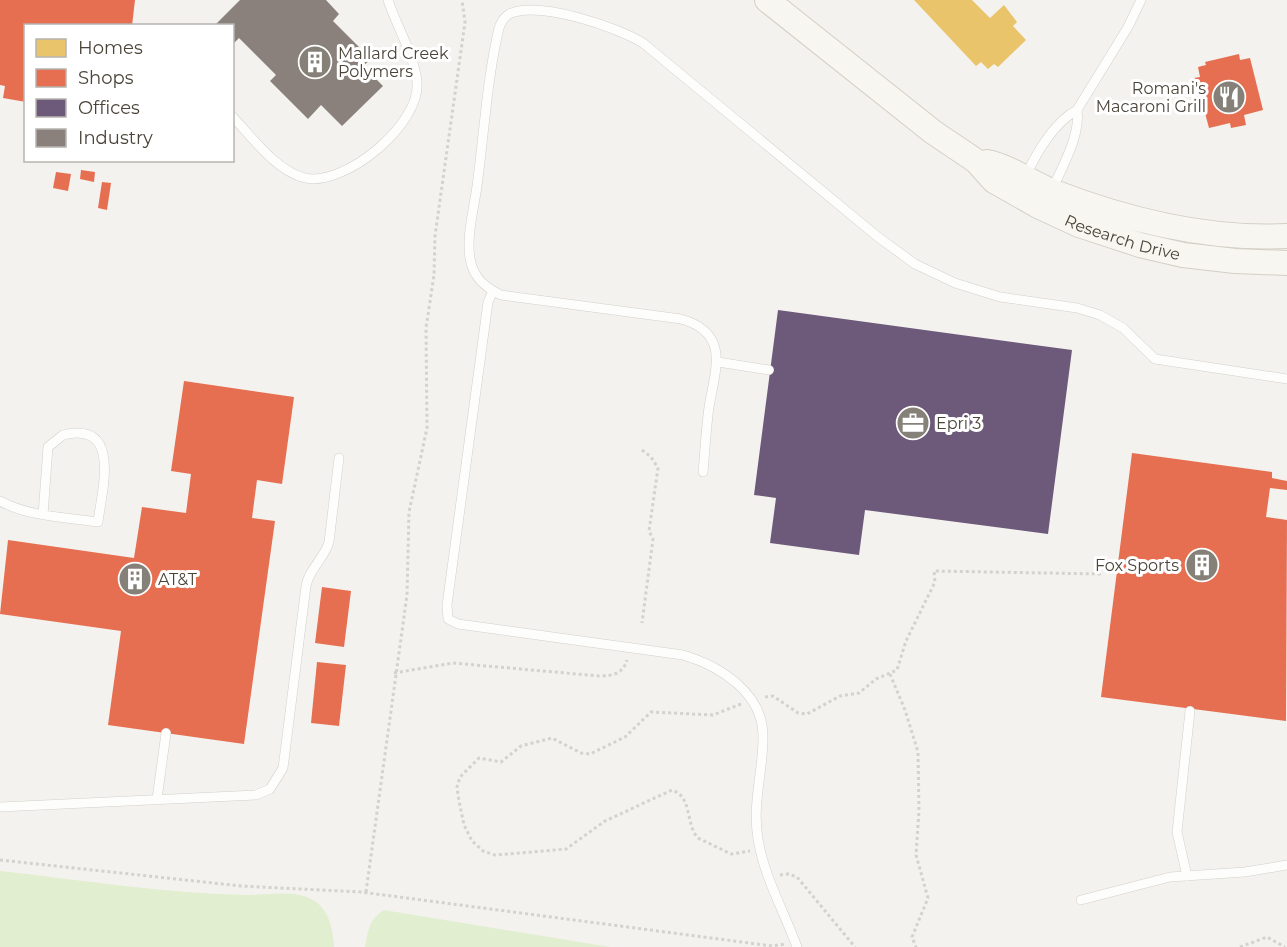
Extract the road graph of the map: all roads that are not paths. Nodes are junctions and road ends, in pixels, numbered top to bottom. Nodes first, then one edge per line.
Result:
1 (388, 0) edge
2 (767, 0) edge
3 (1141, 0) edge
4 (540, 5) edge
5 (1077, 110) junction
6 (234, 118) edge
7 (1022, 187) junction
8 (1048, 200) junction
9 (1287, 236) edge
10 (1287, 262) edge
11 (493, 291) junction
12 (718, 362) junction
13 (769, 370) dead end
14 (1287, 379) edge
15 (339, 458) dead end
16 (703, 472) dead end
17 (0, 501) edge
18 (43, 514) junction
19 (1190, 711) dead end
20 (166, 733) dead end
21 (158, 799) junction
22 (0, 807) edge
23 (1287, 865) edge
24 (1187, 876) junction
25 (1080, 900) dead end
26 (797, 947) edge

1 - 6 lane
2 - 7 street, Research Drive
3 - 5 lane
4 - 11 lane
4 - 14 lane
5 - 7 lane
5 - 8 lane
7 - 8 street, Research Drive
8 - 9 street, Research Drive
8 - 10 street, Research Drive
11 - 12 lane
11 - 26 lane
12 - 13 lane
12 - 16 lane
15 - 21 lane
17 - 18 lane
18 - 18 lane
19 - 24 lane
20 - 21 lane
21 - 22 lane
23 - 24 lane
24 - 25 lane

